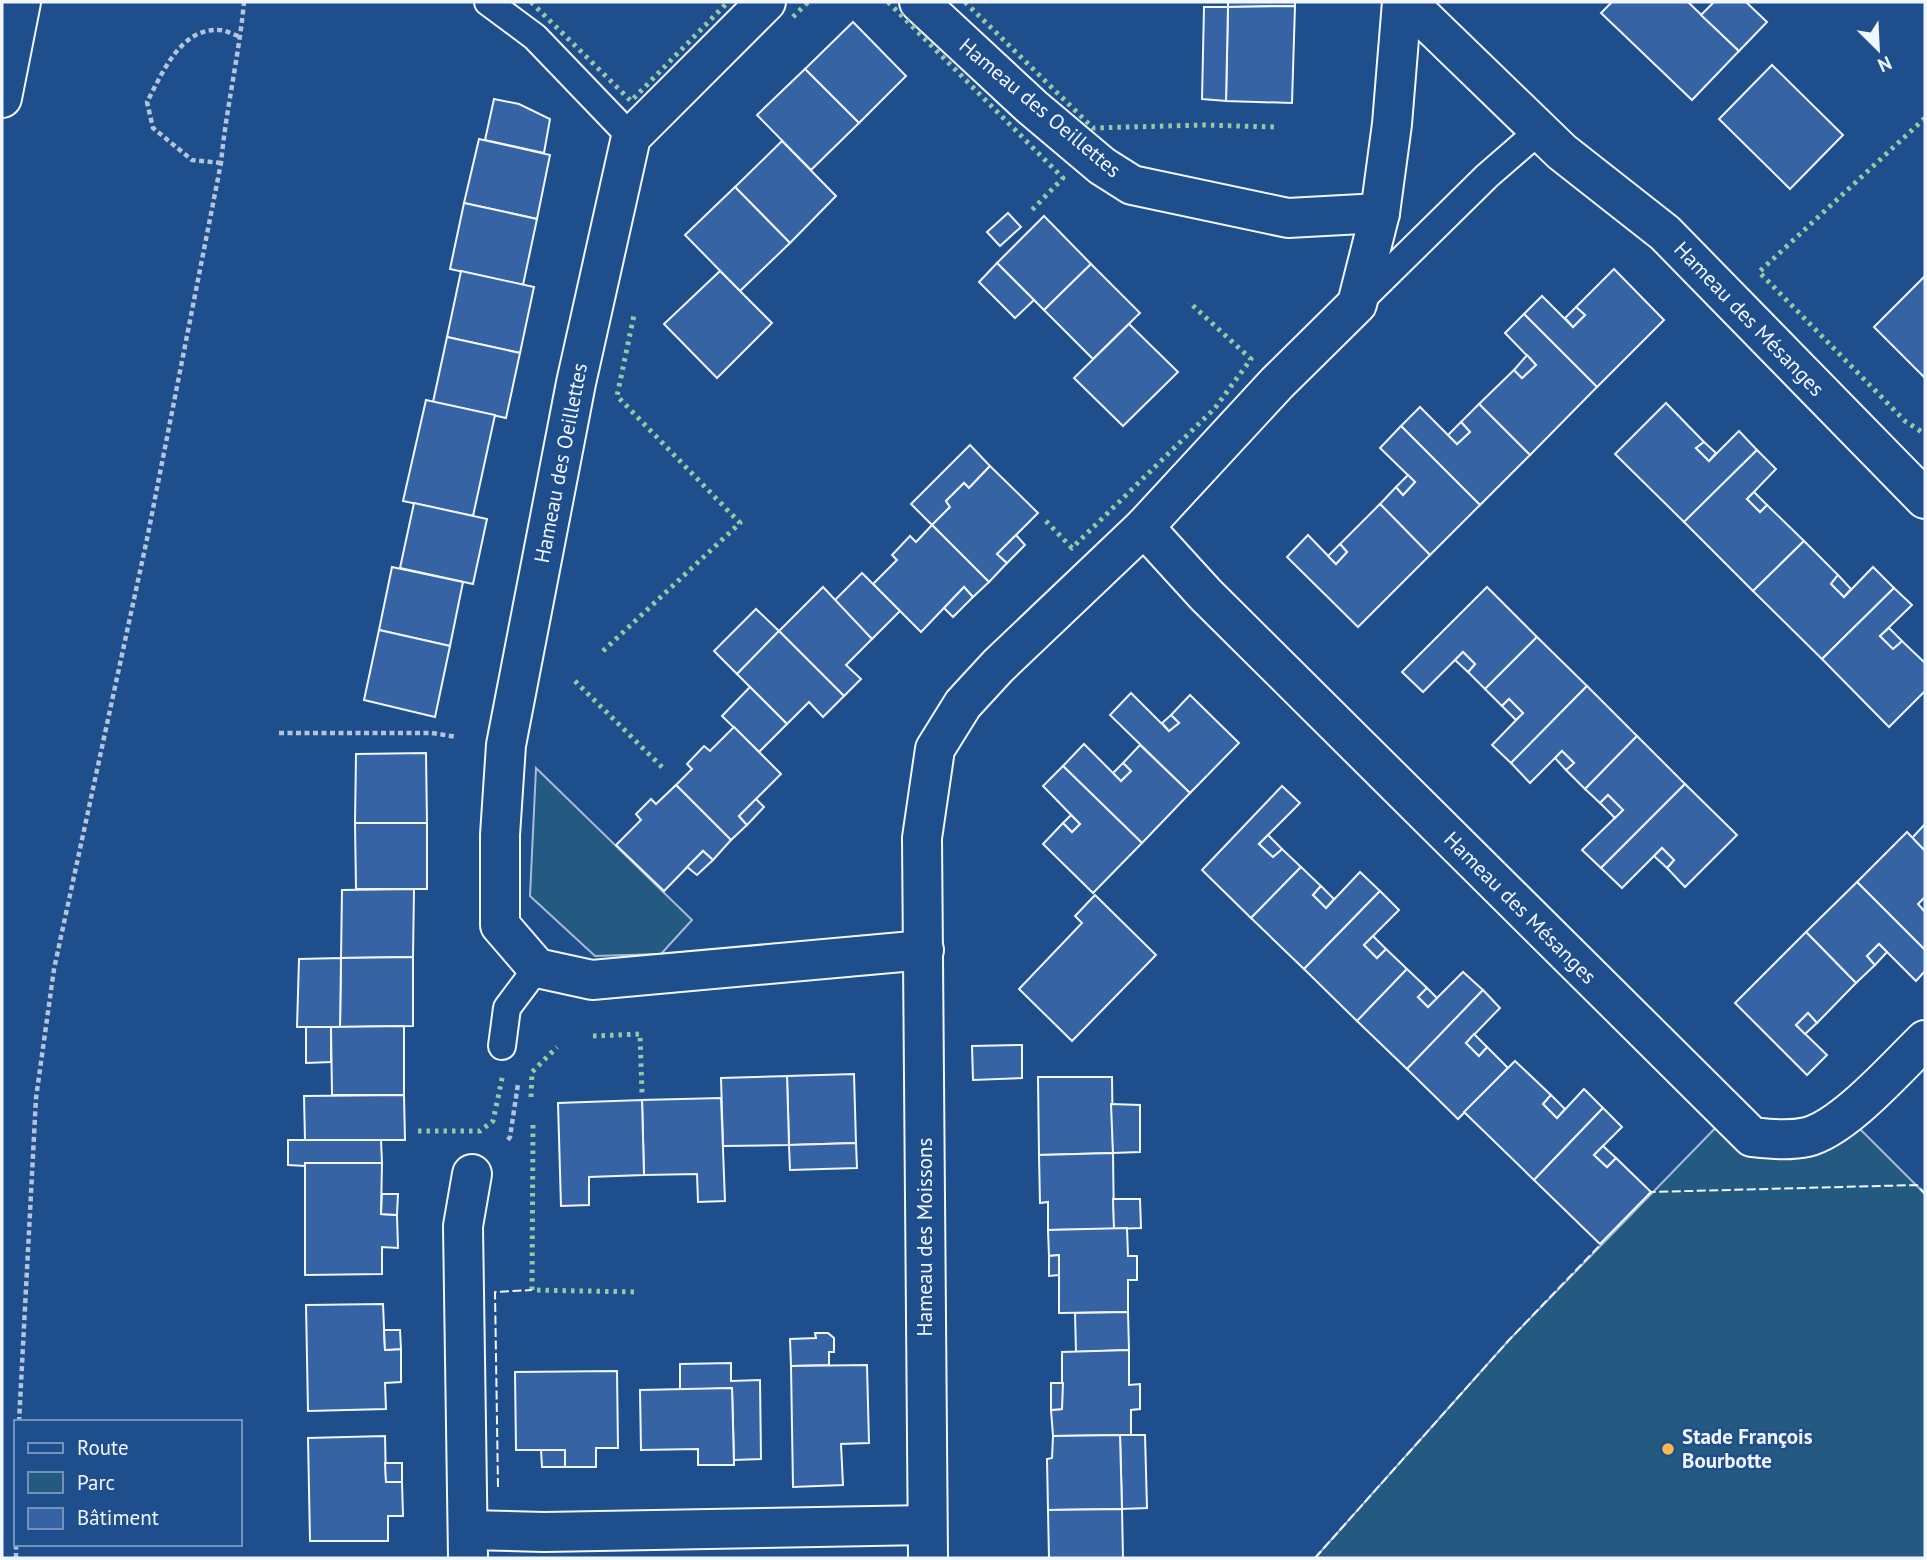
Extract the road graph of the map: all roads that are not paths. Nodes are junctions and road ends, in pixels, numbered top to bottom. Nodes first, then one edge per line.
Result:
1 (21, 2) edge
2 (488, 2) edge
3 (766, 2) edge
4 (919, 2) edge
5 (1404, 2) edge
6 (2, 98) edge
7 (631, 137) junction
8 (1551, 141) junction
9 (1380, 213) junction
10 (1357, 304) junction
11 (1925, 499) edge
12 (1144, 527) junction
13 (924, 950) junction
14 (537, 968) junction
15 (1925, 1040) edge
16 (502, 1046) dead end
17 (472, 1174) dead end
18 (927, 1541) edge
19 (468, 1544) edge

1 - 6 street
2 - 7 lane
3 - 7 street
4 - 9 street, Hameau des Oeillettes
5 - 8 street, Hameau des Mésanges
5 - 9 street
7 - 14 street, Hameau des Oeillettes
8 - 10 lane
8 - 11 street, Hameau des Mésanges
9 - 10 street
10 - 12 street
12 - 13 street
12 - 15 street, Hameau des Mésanges
13 - 14 street
13 - 18 street, Hameau des Moissons
14 - 16 lane
17 - 19 street, Hameau des Moissons
18 - 19 street, Hameau des Moissons

